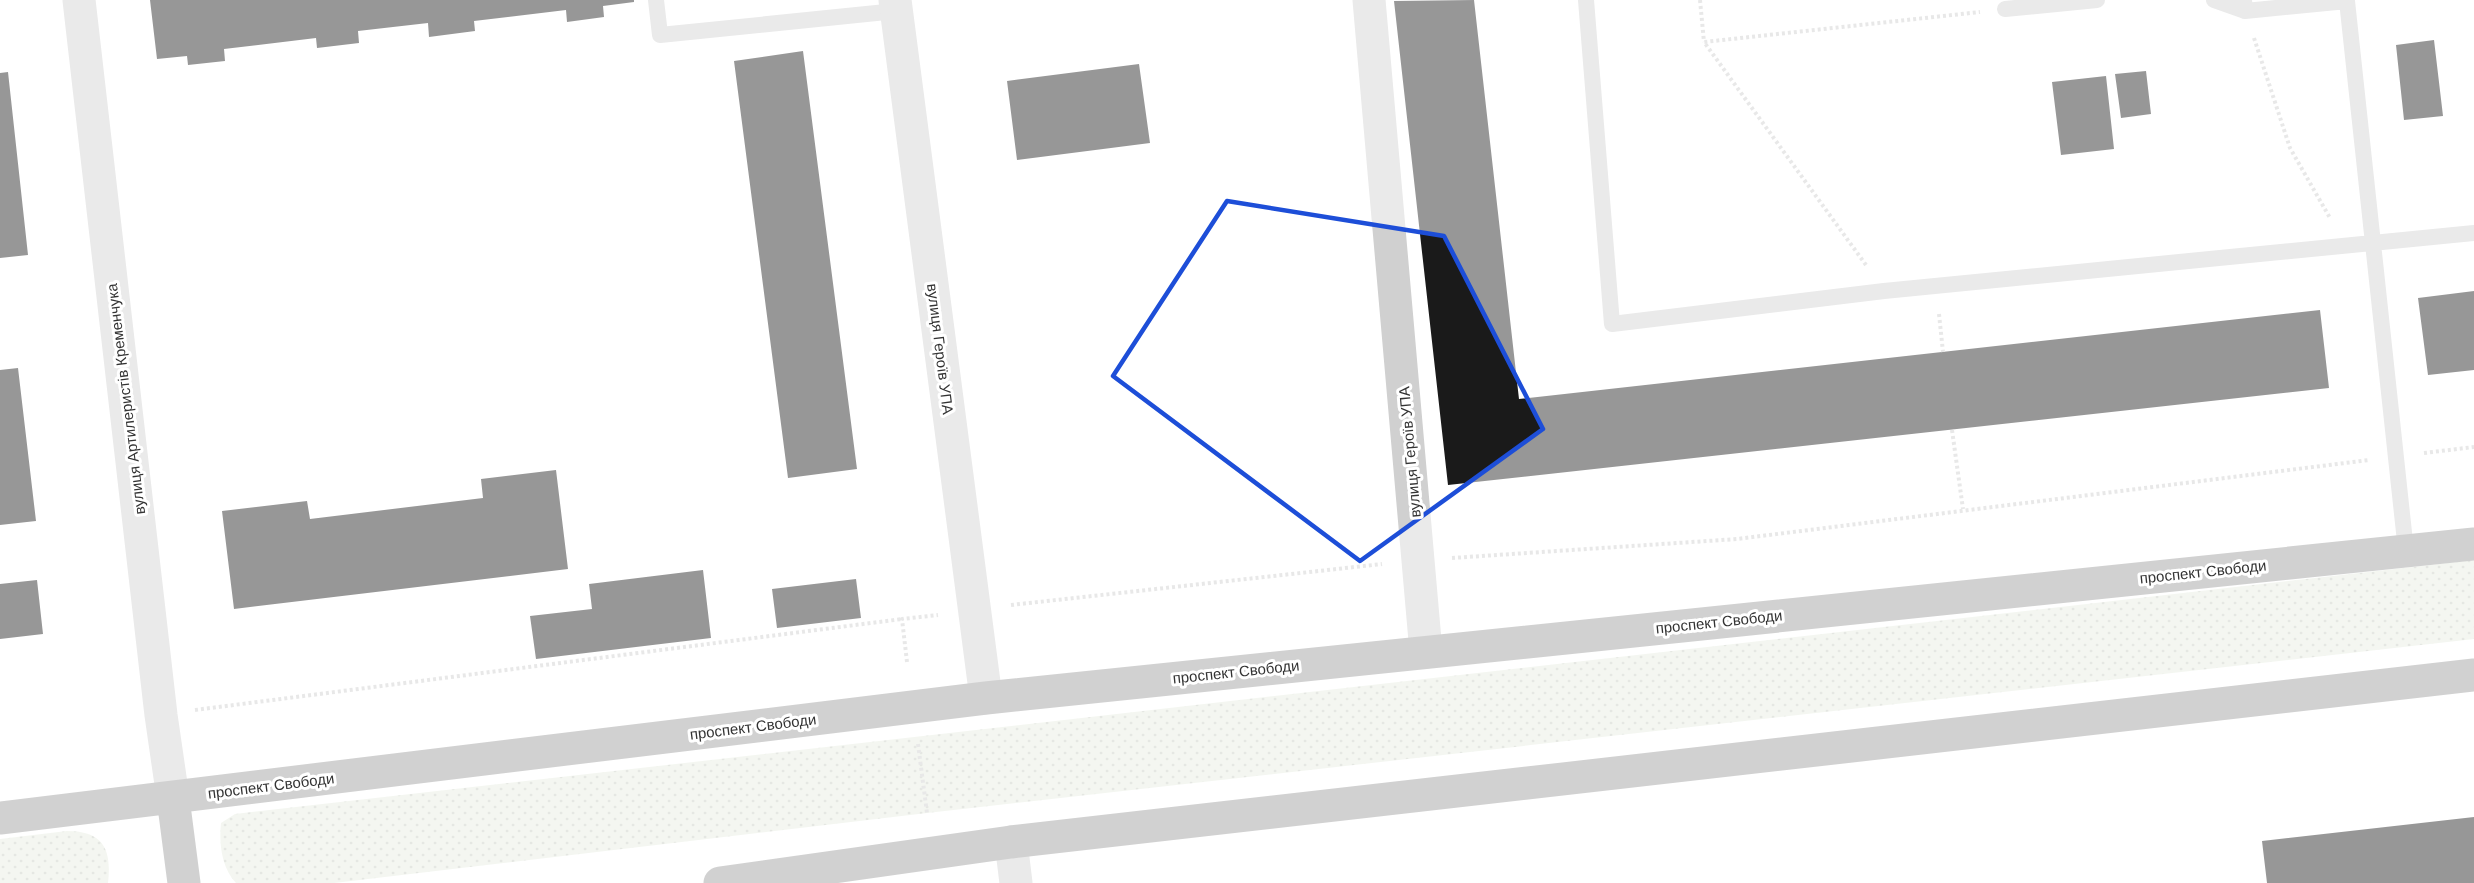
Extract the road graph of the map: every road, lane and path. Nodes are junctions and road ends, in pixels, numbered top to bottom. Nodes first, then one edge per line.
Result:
1 (79, 0) edge
2 (656, 0) edge
3 (1369, 0) edge
4 (1586, 0) edge
5 (1700, 0) edge
6 (2097, 0) edge
7 (2214, 0) edge
8 (2354, 1) edge
9 (895, 6) edge
10 (2244, 6) edge
11 (2005, 9) joint
12 (1704, 42) junction
13 (2474, 233) edge
14 (2373, 243) junction
15 (2345, 245) junction
16 (1935, 286) junction
17 (1884, 291) junction
18 (1943, 352) dead end
19 (1952, 430) dead end
20 (2474, 447) edge
21 (2396, 457) junction
22 (1963, 510) junction
23 (2474, 544) edge
24 (2406, 552) junction
25 (1419, 560) junction
26 (973, 609) junction
27 (902, 619) dead end
28 (1426, 652) junction
29 (2474, 675) edge
30 (986, 698) junction
31 (161, 715) junction
32 (917, 737) dead end
33 (174, 798) junction
34 (927, 813) dead end
35 (0, 818) edge
36 (1011, 842) junction
37 (184, 883) edge
38 (720, 883) edge
39 (1016, 883) edge

1 - 31 street, вулиця Артилеристів Кременчука
2 - 9 lane
3 - 25 street, вулиця Героїв УПА
4 - 17 lane
5 - 12 path
6 - 11 lane
7 - 10 lane
8 - 10 lane
8 - 14 lane
9 - 26 street, вулиця Героїв УПА
10 - 15 path
11 - 12 path
12 - 17 path
13 - 14 lane
14 - 15 lane
14 - 21 lane
15 - 16 lane
16 - 17 lane
16 - 18 path
19 - 22 path
20 - 21 path
21 - 22 path
21 - 24 lane
22 - 25 path
23 - 24 highway, проспект Свободи
24 - 28 highway, проспект Свободи
25 - 26 path
25 - 28 street, вулиця Героїв УПА
26 - 30 street, вулиця Героїв УПА
27 - 31 path
28 - 30 highway, проспект Свободи
29 - 36 highway
30 - 33 highway, проспект Свободи
31 - 33 street, вулиця Артилеристів Кременчука
32 - 34 path
33 - 35 highway, проспект Свободи
33 - 37 highway
36 - 38 highway
36 - 39 street

